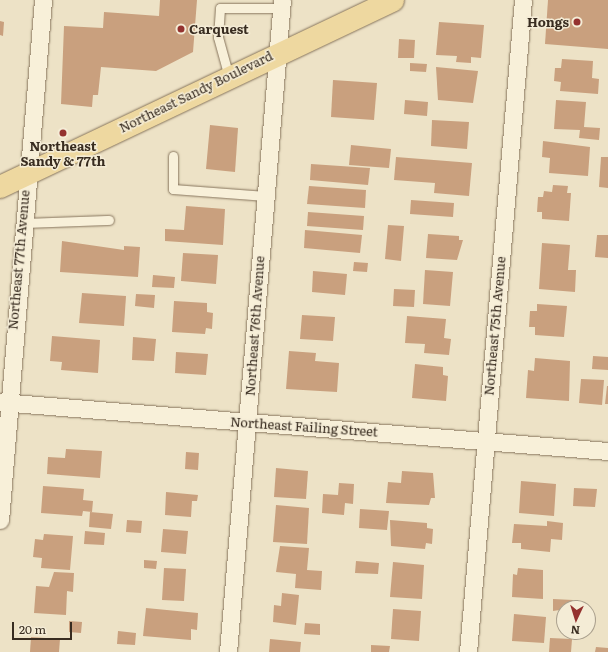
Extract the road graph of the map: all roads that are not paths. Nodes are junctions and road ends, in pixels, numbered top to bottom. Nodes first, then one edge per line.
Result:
1 (43, 0) edge
2 (393, 0) edge
3 (523, 0) edge
4 (282, 4) edge
5 (277, 54) junction
6 (229, 77) junction
7 (173, 156) dead end
8 (27, 173) junction
9 (0, 187) edge
10 (266, 196) junction
11 (110, 220) dead end
12 (22, 223) junction
13 (4, 402) edge
14 (248, 423) junction
15 (486, 441) junction
16 (608, 451) edge
17 (0, 520) edge
18 (228, 652) edge
19 (468, 652) edge

1 - 8 street, Northeast 77th Avenue
2 - 5 main road, Northeast Sandy Boulevard
3 - 15 street, Northeast 75th Avenue
4 - 5 street, Northeast 76th Avenue
4 - 6 lane
5 - 6 main road, Northeast Sandy Boulevard
5 - 10 street, Northeast 76th Avenue
6 - 8 main road, Northeast Sandy Boulevard
7 - 10 lane
8 - 9 main road, Northeast Sandy Boulevard
8 - 12 street, Northeast 77th Avenue
10 - 14 street, Northeast 76th Avenue
11 - 12 lane
12 - 13 street, Northeast 77th Avenue
13 - 14 street, Northeast Failing Street
13 - 17 street, Northeast 77th Avenue
14 - 15 street, Northeast Failing Street
14 - 18 street, Northeast 76th Avenue
15 - 16 street, Northeast Failing Street
15 - 19 street, Northeast 75th Avenue

